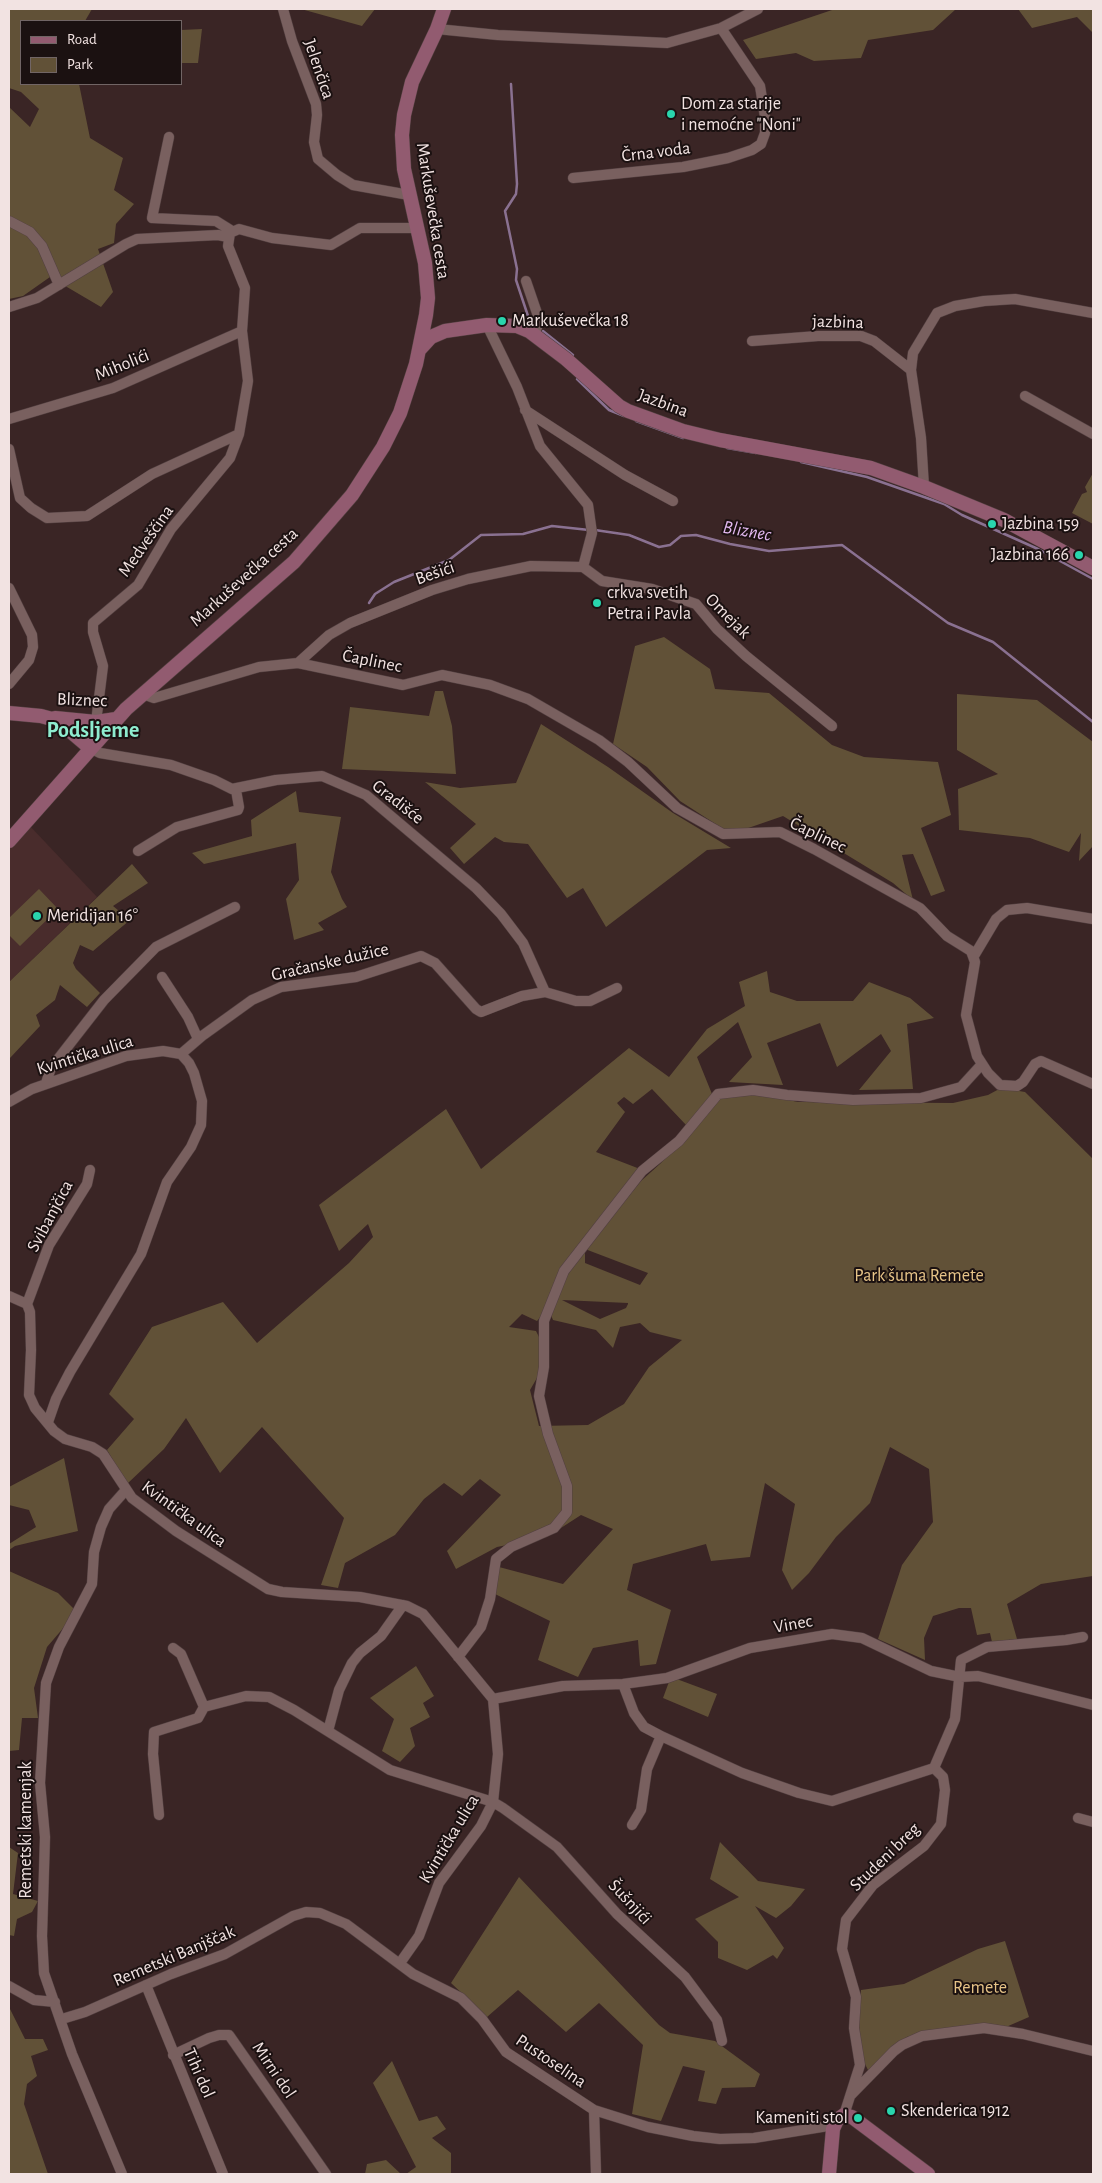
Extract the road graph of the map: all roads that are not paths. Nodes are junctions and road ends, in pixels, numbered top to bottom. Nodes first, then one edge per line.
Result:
1 (283, 9) edge
2 (758, 9) edge
3 (443, 10) edge
4 (721, 28) junction
5 (437, 29) junction
6 (453, 30) junction
7 (169, 137) dead end
8 (572, 178) dead end
9 (409, 195) junction
10 (9, 221) edge
11 (418, 228) junction
12 (230, 234) junction
13 (526, 281) dead end
14 (59, 285) junction
15 (9, 306) edge
16 (1093, 313) edge
17 (426, 315) junction
18 (487, 325) junction
19 (242, 331) junction
20 (445, 331) junction
21 (534, 335) junction
22 (752, 341) dead end
23 (419, 350) junction
24 (911, 370) junction
25 (1025, 396) dead end
26 (525, 410) junction
27 (9, 419) edge
28 (239, 434) junction
29 (1093, 434) edge
30 (9, 449) edge
31 (924, 486) junction
32 (673, 501) dead end
33 (583, 567) junction
34 (1093, 568) edge
35 (9, 588) edge
36 (298, 663) junction
37 (9, 684) edge
38 (143, 694) junction
39 (9, 713) edge
40 (46, 717) junction
41 (116, 719) junction
42 (96, 722) junction
43 (832, 726) dead end
44 (90, 748) junction
45 (236, 790) junction
46 (9, 841) edge
47 (138, 851) dead end
48 (235, 908) dead end
49 (1093, 919) edge
50 (974, 956) junction
51 (162, 977) dead end
52 (617, 988) dead end
53 (545, 992) junction
54 (198, 1039) junction
55 (181, 1054) junction
56 (982, 1064) junction
57 (46, 1083) junction
58 (1093, 1084) edge
59 (9, 1102) edge
60 (90, 1170) dead end
61 (9, 1296) edge
62 (26, 1304) junction
63 (48, 1422) junction
64 (125, 1490) junction
65 (403, 1606) junction
66 (1083, 1636) dead end
67 (173, 1648) dead end
68 (458, 1657) junction
69 (960, 1678) junction
70 (624, 1684) junction
71 (493, 1699) junction
72 (1093, 1705) edge
73 (204, 1707) junction
74 (328, 1731) junction
75 (660, 1736) junction
76 (934, 1768) junction
77 (493, 1802) junction
78 (159, 1815) dead end
79 (1078, 1818) dead end
80 (1093, 1822) edge
81 (632, 1825) dead end
82 (400, 1963) junction
83 (146, 1985) junction
84 (9, 1986) edge
85 (55, 2002) junction
86 (62, 2018) junction
87 (722, 2041) dead end
88 (1093, 2051) edge
89 (173, 2054) junction
90 (850, 2096) junction
91 (594, 2110) junction
92 (844, 2115) junction
93 (834, 2125) junction
94 (122, 2174) edge
95 (223, 2174) edge
96 (326, 2174) edge
97 (596, 2174) edge
98 (829, 2174) edge
99 (928, 2174) edge

1 - 9 street, Jelenčica
2 - 4 street
3 - 5 main road, Markuševečka cesta
3 - 6 street
4 - 6 street
4 - 8 street, Črna voda
5 - 6 street
5 - 9 main road, Markuševečka cesta
7 - 12 street
9 - 11 main road, Markuševečka cesta
10 - 14 street
11 - 12 street
11 - 17 main road, Markuševečka cesta
12 - 14 street
12 - 19 street, Medveščina
13 - 21 street
14 - 15 street
16 - 24 street
17 - 20 main road
17 - 23 main road, Markuševečka cesta
18 - 20 main road, Jazbina
18 - 21 main road, Jazbina
18 - 26 street
19 - 27 street, Miholići
19 - 28 street, Medveščina
20 - 23 main road, Jazbina
21 - 31 main road, Jazbina
22 - 24 street, jazbina
23 - 38 main road, Markuševečka cesta
24 - 31 street
25 - 29 street
26 - 32 street
26 - 33 street
28 - 30 street
28 - 42 street, Medveščina
31 - 34 main road, Jazbina
33 - 36 street, Bešići
33 - 43 street, Omejak
35 - 37 street
36 - 38 street
36 - 50 street, Čaplinec
38 - 41 main road, Markuševečka cesta
39 - 40 main road, Bliznec
40 - 42 main road, Bliznec
40 - 44 main road, Bliznec
41 - 42 main road, Bliznec
41 - 44 main road, Markuševečka cesta
44 - 45 street
44 - 46 main road, Markuševečka cesta
45 - 47 street
45 - 53 street, Gradišće
48 - 57 street
49 - 50 street
50 - 56 street
51 - 54 street
52 - 53 street
53 - 54 street, Gračanske dužice
54 - 55 street, Gračanske dužice
55 - 57 street, Kvintička ulica
55 - 63 street
56 - 58 street
56 - 68 street
57 - 59 street, Kvintička ulica
60 - 62 street, Svibanjčica
61 - 62 street
62 - 63 street
63 - 64 street, Kvintička ulica
64 - 65 street, Kvintička ulica
64 - 85 street, Remetski kamenjak
65 - 68 street, Kvintička ulica
65 - 74 street
66 - 69 street
67 - 73 street
68 - 71 street, Kvintička ulica
69 - 70 street, Vinec
69 - 72 street, Vinec
69 - 76 street
70 - 71 street, Vinec
70 - 75 street
71 - 77 street, Kvintička ulica
73 - 74 street, Šušnjići
73 - 78 street
74 - 77 street, Šušnjići
75 - 76 street
75 - 81 street
76 - 90 street, Studeni breg
77 - 82 street, Kvintička ulica
77 - 87 street, Šušnjići
79 - 80 street
82 - 83 street, Remetski Banjščak
82 - 91 street, Pustoselina
83 - 86 street, Remetski Banjščak
83 - 89 street, Tihi dol
84 - 85 street
85 - 86 street, Remetski kamenjak
86 - 94 street, Remetski kamenjak
88 - 90 street
89 - 95 street, Tihi dol
89 - 96 street, Mirni dol
90 - 92 street, Studeni breg
91 - 93 street, Pustoselina
91 - 97 street, Pustoselina
92 - 93 main road
92 - 99 main road
93 - 98 main road

